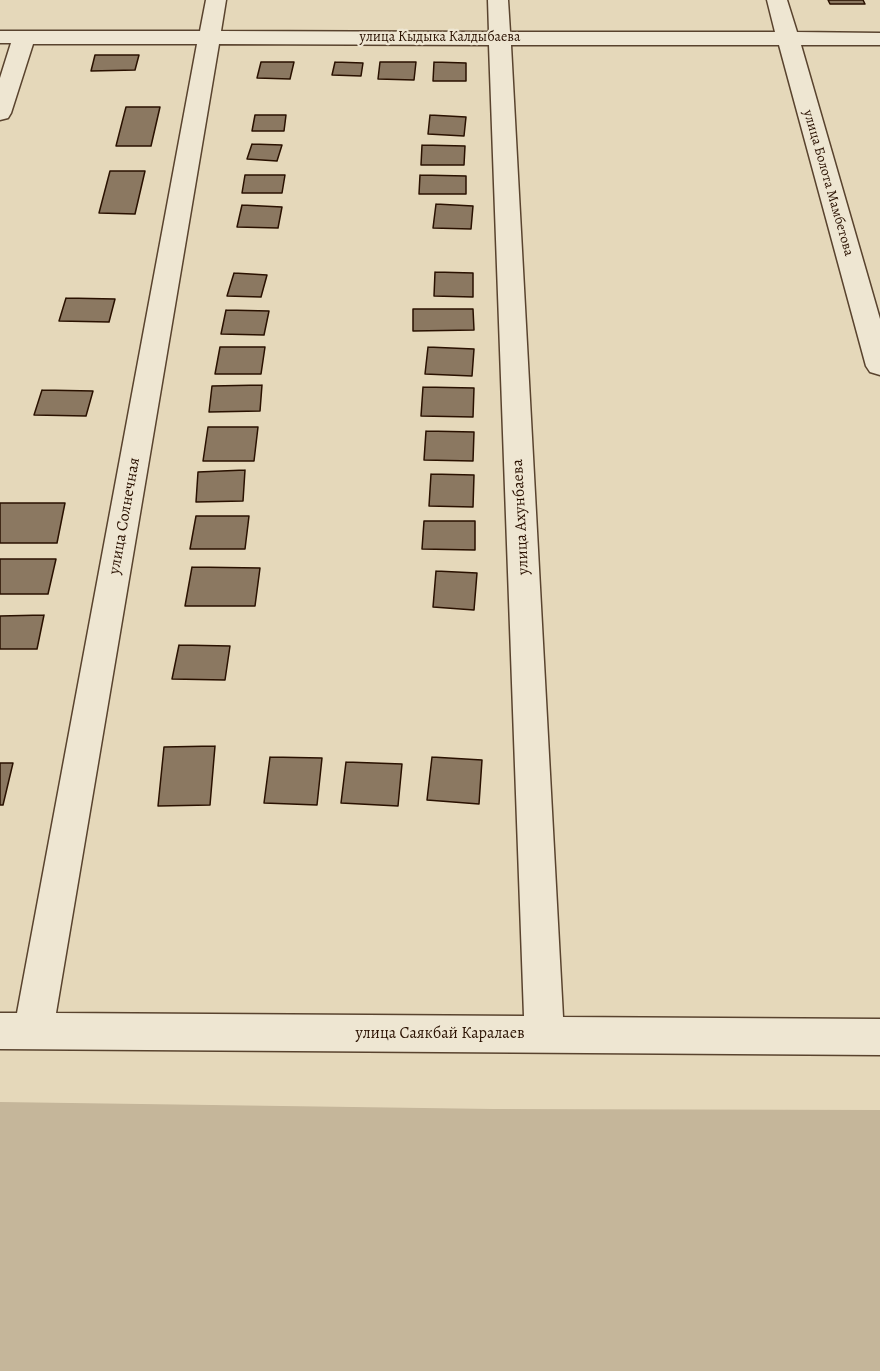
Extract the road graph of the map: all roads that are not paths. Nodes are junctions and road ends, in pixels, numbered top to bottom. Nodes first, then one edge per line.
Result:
1 (216, 0) edge
2 (498, 0) edge
3 (777, 0) edge
4 (0, 37) edge
5 (24, 37) junction
6 (210, 37) junction
7 (500, 38) junction
8 (788, 39) junction
9 (880, 39) edge
10 (0, 113) edge
11 (880, 366) edge
12 (17, 1031) edge
13 (544, 1035) junction
14 (880, 1037) edge

1 - 6 street, улица Солнечная
2 - 7 street, улица Ахунбаева
3 - 8 street, улица Болота Мамбетова
4 - 5 street, улица Кыдыка Калдыбаева
5 - 6 street, улица Кыдыка Калдыбаева
5 - 10 street
6 - 7 street, улица Кыдыка Калдыбаева
6 - 12 street, улица Солнечная
7 - 8 street, улица Кыдыка Калдыбаева
7 - 13 street, улица Ахунбаева
8 - 9 street, улица Кыдыка Калдыбаева
8 - 11 street, улица Болота Мамбетова
12 - 13 street, улица Саякбай Каралаев
13 - 14 street, улица Саякбай Каралаев

